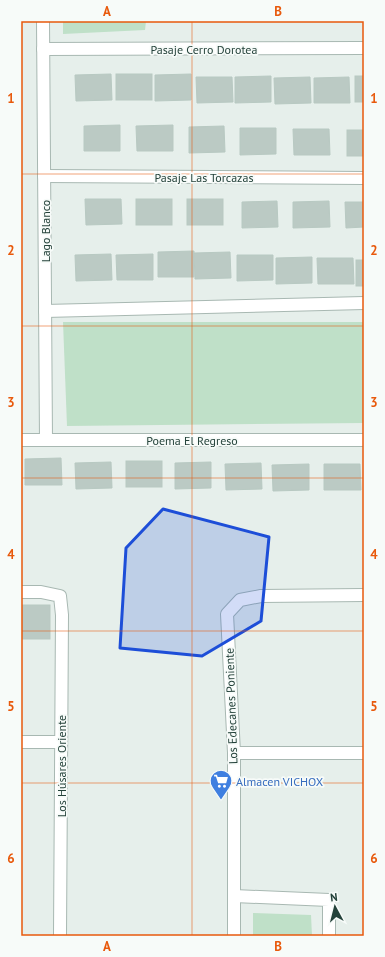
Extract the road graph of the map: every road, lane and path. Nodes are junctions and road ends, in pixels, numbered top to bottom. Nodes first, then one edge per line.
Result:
1 (43, 21) edge
2 (364, 48) edge
3 (43, 49) junction
4 (44, 176) junction
5 (364, 178) edge
6 (364, 303) edge
7 (45, 311) junction
8 (21, 440) edge
9 (46, 440) junction
10 (364, 440) edge
11 (21, 592) edge
12 (364, 595) edge
13 (21, 742) edge
14 (61, 742) junction
15 (234, 753) junction
16 (364, 753) edge
17 (234, 896) junction
18 (60, 936) edge
19 (234, 936) edge
20 (329, 936) edge

1 - 3 street, Lago Blanco
2 - 3 street, Pasaje Cerro Dorotea
3 - 4 street, Lago Blanco
4 - 5 street, Pasaje Las Torcazas
4 - 7 street, Lago Blanco
6 - 7 street
7 - 9 street, Lago Blanco
8 - 9 street, Poema El Regreso
9 - 10 street, Poema El Regreso
11 - 14 street, Los Húsares Oriente
12 - 15 street, Los Edecanes Poniente
13 - 14 street
14 - 18 street, Los Húsares Oriente
15 - 16 street
15 - 17 street, Los Edecanes Poniente
17 - 19 street, Los Edecanes Poniente
17 - 20 street

